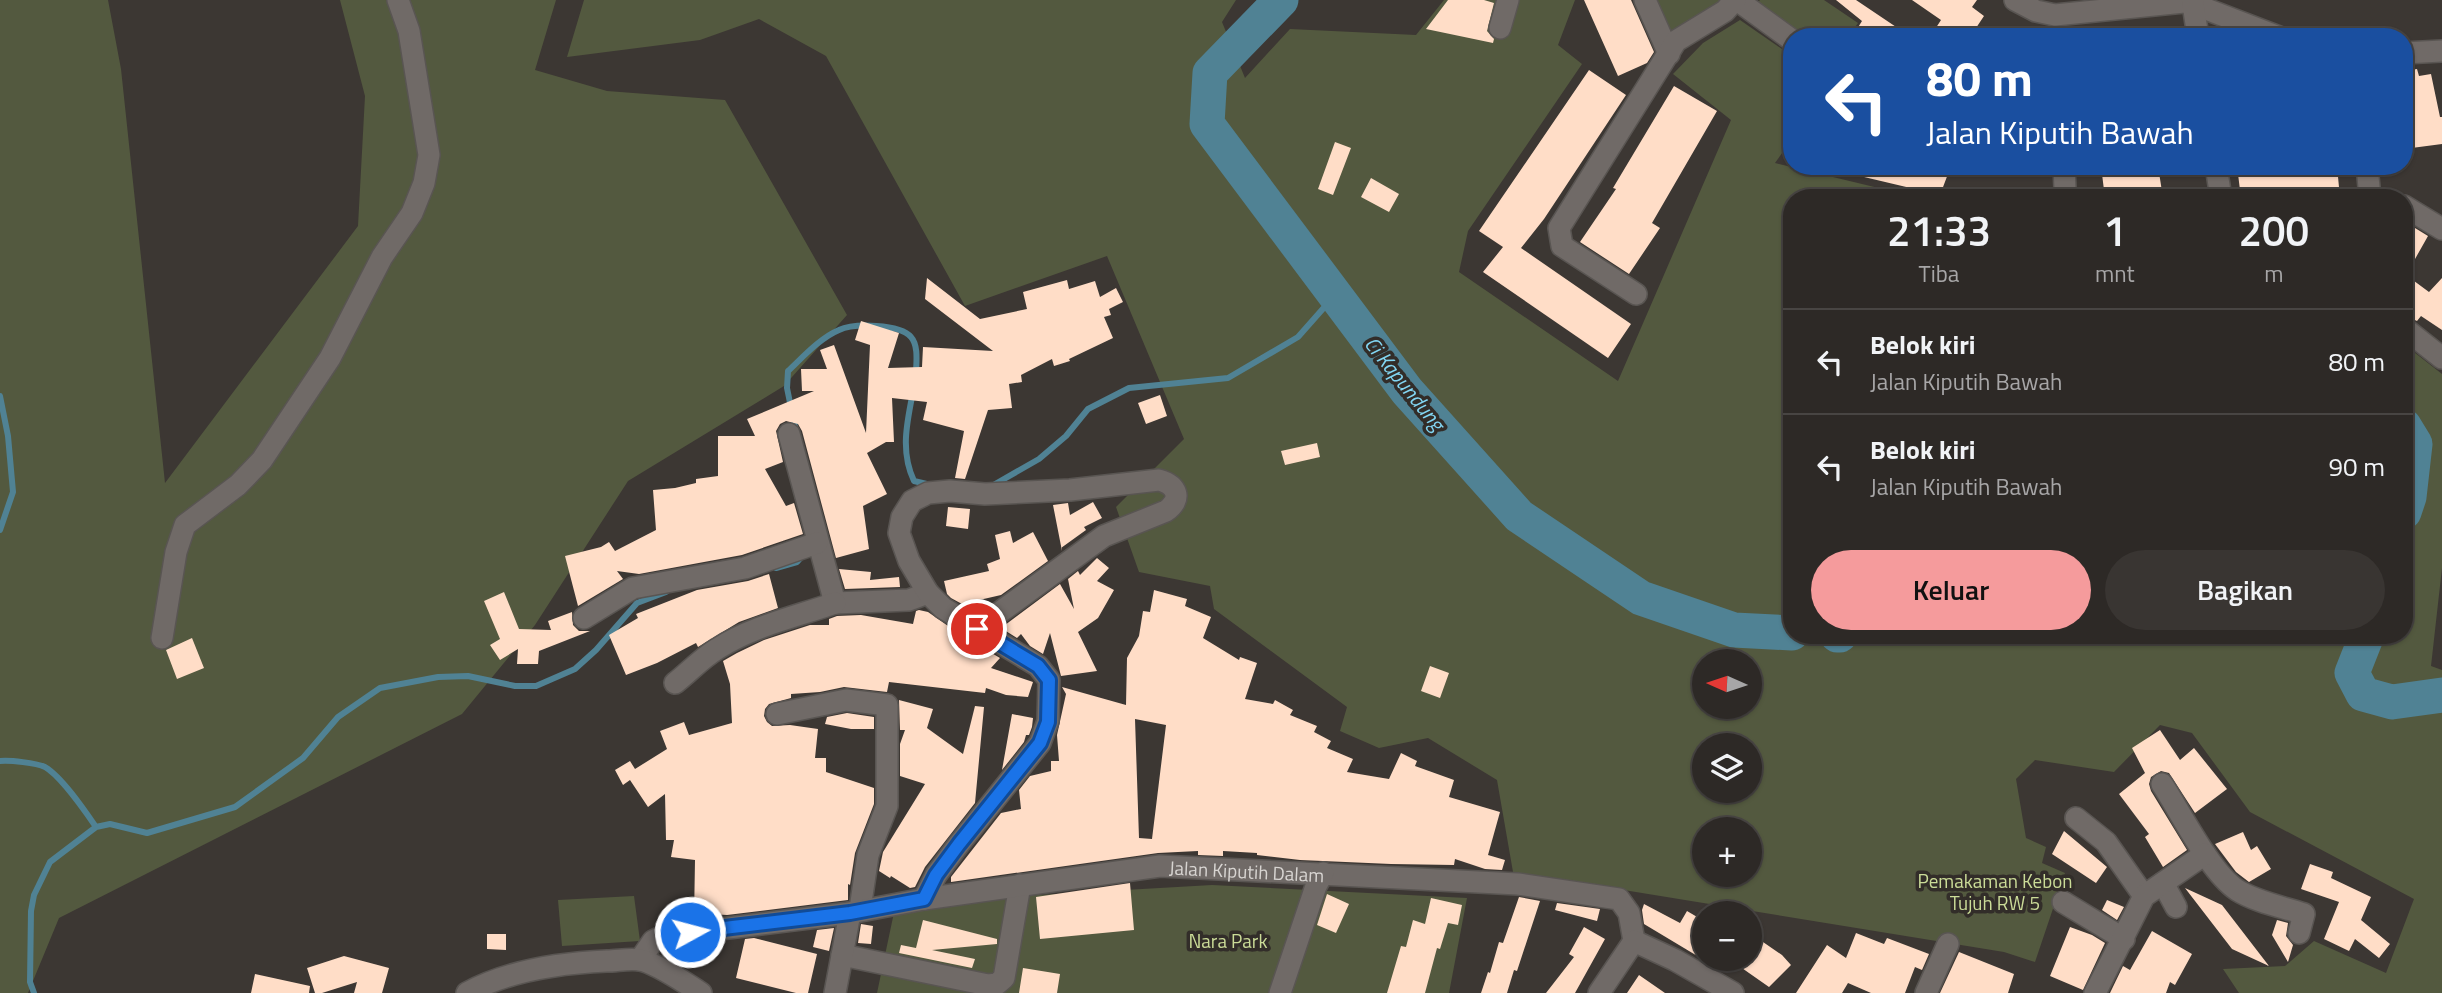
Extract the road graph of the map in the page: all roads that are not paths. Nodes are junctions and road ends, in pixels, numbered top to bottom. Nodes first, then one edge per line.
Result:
1 (398, 0) edge
2 (1508, 0) edge
3 (1645, 0) edge
4 (1736, 0) edge
5 (2015, 0) edge
6 (2193, 4) junction
7 (2055, 15) junction
8 (1500, 28) dead end
9 (2056, 28) edge
10 (2197, 28) edge
11 (2256, 28) edge
12 (1783, 34) edge
13 (2442, 51) edge
14 (2413, 53) edge
15 (1669, 54) junction
16 (2413, 211) edge
17 (2442, 229) edge
18 (1636, 294) dead end
19 (2413, 335) edge
20 (2442, 358) edge
21 (789, 434) dead end
22 (817, 543) junction
23 (928, 593) junction
24 (835, 603) junction
25 (584, 618) dead end
26 (977, 629) junction
27 (162, 638) dead end
28 (675, 684) dead end
29 (777, 714) dead end
30 (2162, 784) dead end
31 (2076, 818) dead end
32 (2205, 854) junction
33 (1323, 873) junction
34 (2163, 883) junction
35 (1020, 885) junction
36 (2144, 896) junction
37 (924, 899) junction
38 (2063, 902) dead end
39 (2176, 907) dead end
40 (855, 911) junction
41 (1633, 930) junction
42 (2299, 933) dead end
43 (2124, 939) junction
44 (1948, 944) dead end
45 (842, 954) junction
46 (640, 960) junction
47 (467, 993) edge
48 (701, 993) edge
49 (835, 993) edge
50 (1280, 993) edge
51 (1599, 993) edge
52 (1733, 993) edge
53 (1926, 993) edge
54 (2095, 993) edge

1 - 27 street
2 - 8 street
3 - 15 street
4 - 12 street
4 - 15 street
5 - 7 street
6 - 7 street
6 - 10 street
6 - 11 street
7 - 9 street
13 - 14 street
15 - 18 street
16 - 17 street
19 - 20 street
21 - 22 street
22 - 24 street
22 - 25 street
23 - 24 street
23 - 26 street
23 - 26 street
24 - 28 street
26 - 37 street
29 - 40 street
30 - 32 street
31 - 36 street
32 - 34 street
32 - 42 street
33 - 35 street, Jalan Kiputih Dalam
33 - 41 street, Jalan Kiputih Dalam
33 - 50 street
34 - 36 street
34 - 39 street
35 - 37 street, Jalan Kiputih Dalam
35 - 45 street
36 - 43 street
37 - 40 street, Jalan Kiputih Dalam
38 - 43 street
40 - 45 street
40 - 46 street, Jalan Kiputih Dalam
41 - 51 street
41 - 52 street
43 - 54 street
44 - 53 street
45 - 49 street
46 - 47 street
46 - 48 street

